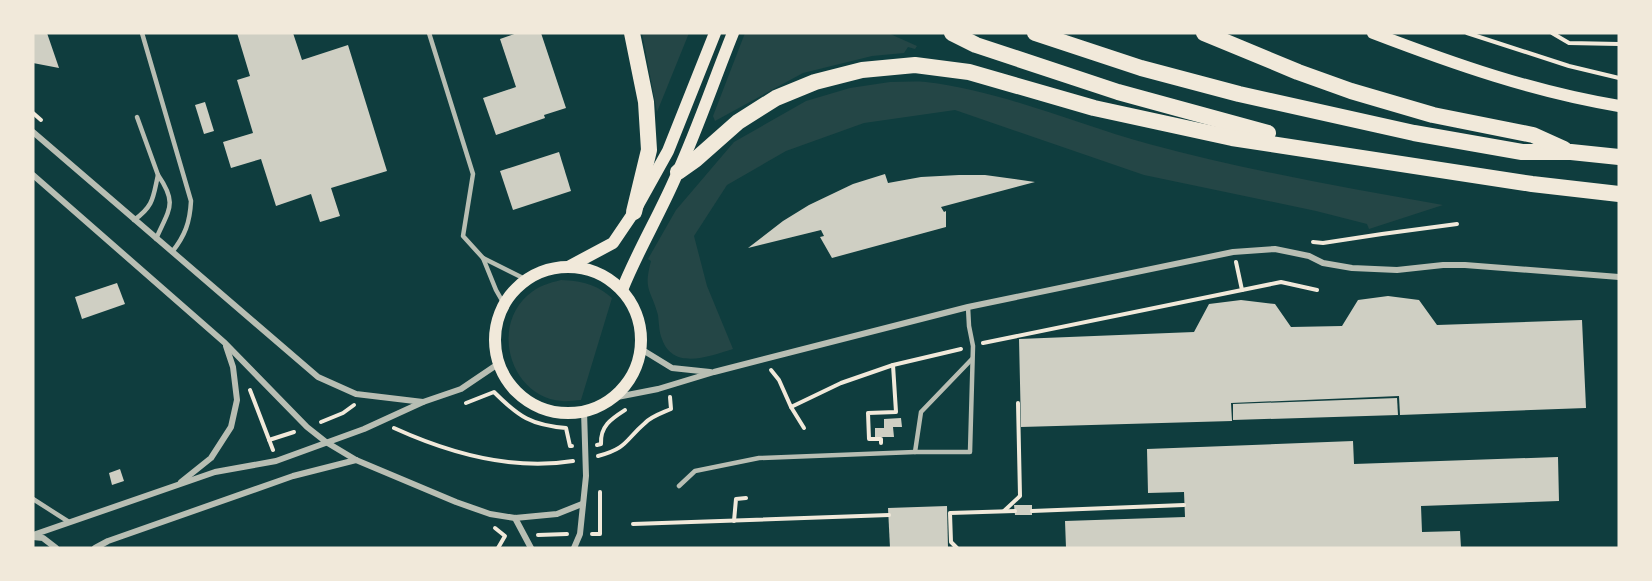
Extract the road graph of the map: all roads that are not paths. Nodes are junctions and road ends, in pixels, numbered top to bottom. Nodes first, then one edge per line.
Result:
1 (142, 33) edge
2 (429, 33) edge
3 (633, 33) edge
4 (715, 33) edge
5 (733, 33) edge
6 (952, 33) edge
7 (1035, 33) edge
8 (1204, 33) edge
9 (1373, 33) edge
10 (1619, 106) edge
11 (137, 117) dead end
12 (33, 132) edge
13 (1571, 152) junction
14 (1619, 157) edge
15 (1379, 159) junction
16 (678, 172) junction
17 (158, 175) junction
18 (35, 180) edge
19 (1619, 194) edge
20 (634, 212) junction
21 (134, 220) junction
22 (156, 239) junction
23 (171, 252) junction
24 (483, 258) junction
25 (570, 266) junction
26 (1619, 277) edge
27 (527, 280) junction
28 (622, 290) junction
29 (504, 304) junction
30 (968, 308) junction
31 (225, 343) junction
32 (640, 349) junction
33 (972, 359) junction
34 (498, 364) junction
35 (714, 372) junction
36 (612, 398) junction
37 (423, 402) junction
38 (584, 411) junction
39 (326, 442) junction
40 (915, 452) junction
41 (356, 460) junction
42 (176, 486) junction
43 (679, 486) dead end
44 (33, 499) edge
45 (582, 504) junction
46 (515, 518) junction
47 (69, 522) junction
48 (33, 536) edge
49 (56, 548) edge
50 (95, 548) edge
51 (531, 548) edge
52 (574, 548) edge

1 - 23 lane
2 - 24 lane
3 - 20 highway
4 - 20 main road
5 - 16 main road
6 - 15 highway
7 - 13 highway
8 - 13 highway
9 - 10 main road
11 - 17 lane
12 - 21 street
13 - 14 highway
15 - 16 highway
15 - 19 highway
16 - 28 main road
17 - 21 lane
17 - 22 lane
18 - 31 street
20 - 25 main road
21 - 22 street
22 - 23 street
23 - 37 street
24 - 27 lane
24 - 29 lane
25 - 27 main road
25 - 28 main road
26 - 30 street
27 - 29 main road
28 - 32 main road
29 - 34 main road
30 - 33 lane
30 - 35 street
31 - 39 street
31 - 42 street
32 - 35 street
32 - 36 main road
33 - 40 lane
33 - 40 lane
34 - 37 street
34 - 38 main road
35 - 36 street
36 - 38 main road
37 - 39 street
38 - 45 street
39 - 41 street
39 - 42 street
40 - 43 lane
41 - 46 street
41 - 50 street
42 - 47 street
44 - 47 lane
45 - 46 street
45 - 52 street
46 - 51 street
47 - 48 street
48 - 49 street

